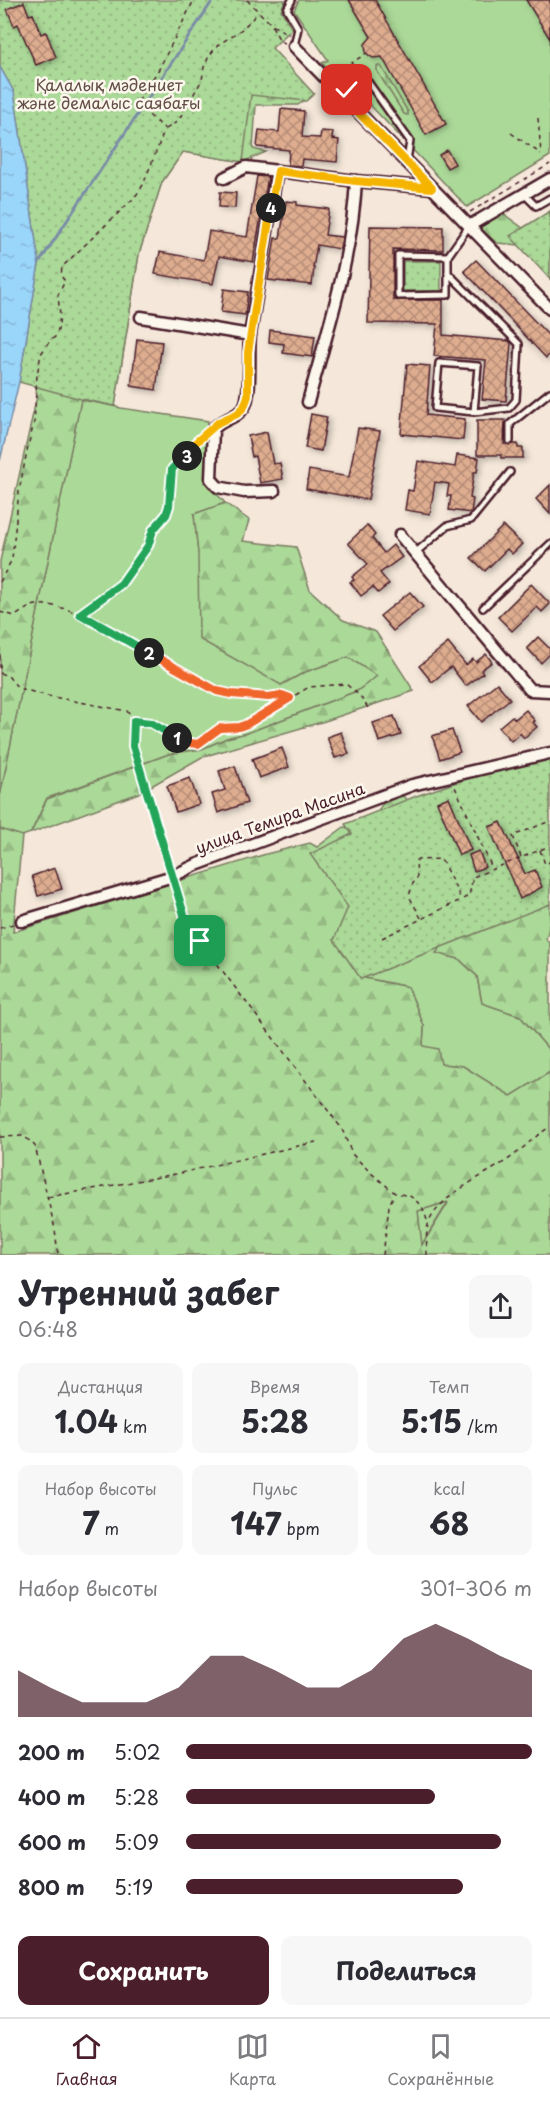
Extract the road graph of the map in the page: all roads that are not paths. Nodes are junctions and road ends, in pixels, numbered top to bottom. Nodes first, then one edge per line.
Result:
1 (292, 0) edge
2 (294, 46) joint
3 (341, 95) junction
4 (407, 162) junction
5 (278, 171) junction
6 (224, 178) dead end
7 (550, 179) edge
8 (356, 181) junction
9 (432, 188) junction
10 (524, 194) junction
11 (550, 198) edge
12 (469, 226) junction
13 (448, 255) junction
14 (448, 273) junction
15 (550, 309) edge
16 (141, 317) dead end
17 (250, 335) junction
18 (550, 392) edge
19 (308, 402) dead end
20 (474, 412) junction
21 (510, 441) dead end
22 (510, 472) dead end
23 (274, 491) dead end
24 (400, 535) dead end
25 (550, 544) edge
26 (415, 553) junction
27 (483, 608) dead end
28 (550, 691) edge
29 (550, 753) edge
30 (22, 921) road end

1 - 2 lane
2 - 3 street
3 - 4 street
3 - 4 lane
4 - 9 street
5 - 6 street
5 - 8 street
5 - 17 street
7 - 10 street
8 - 9 street
8 - 19 street
9 - 12 street
10 - 11 lane
10 - 12 street
12 - 13 lane
12 - 15 street
13 - 14 lane
13 - 14 lane
14 - 20 lane
16 - 17 street
17 - 23 street
18 - 21 lane
20 - 20 lane
22 - 26 lane
24 - 26 street
25 - 27 lane
26 - 28 street
29 - 30 street, улица Темира Масина

